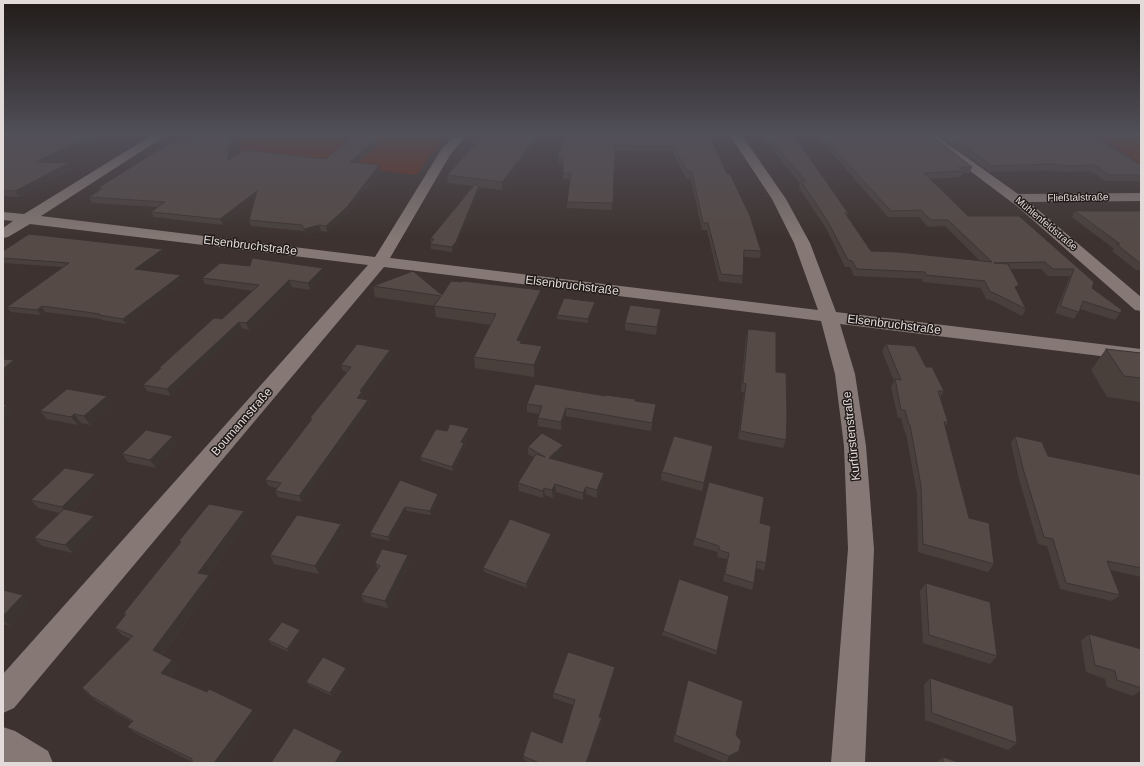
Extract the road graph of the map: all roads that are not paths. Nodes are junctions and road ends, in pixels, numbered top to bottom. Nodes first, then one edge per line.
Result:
1 (106, 170) edge
2 (435, 170) edge
3 (760, 170) edge
4 (977, 170) edge
5 (1141, 197) edge
6 (1016, 198) junction
7 (3, 216) edge
8 (27, 219) junction
9 (3, 234) edge
10 (380, 262) junction
11 (1141, 306) edge
12 (829, 317) junction
13 (1141, 355) edge
14 (3, 697) edge
15 (3, 744) edge
16 (36, 763) edge
17 (848, 763) edge

1 - 8 street
2 - 10 street, Boumannstraße
3 - 12 street, Kurfürstenstraße
4 - 6 street, Mühlenfeldstraße
5 - 6 street, Fließtalstraße
6 - 11 street, Mühlenfeldstraße
7 - 8 street, Elsenbruchstraße
8 - 9 street
8 - 10 street, Elsenbruchstraße
10 - 12 street, Elsenbruchstraße
10 - 14 street, Boumannstraße
12 - 13 street, Elsenbruchstraße
12 - 17 street, Kurfürstenstraße
15 - 16 street

